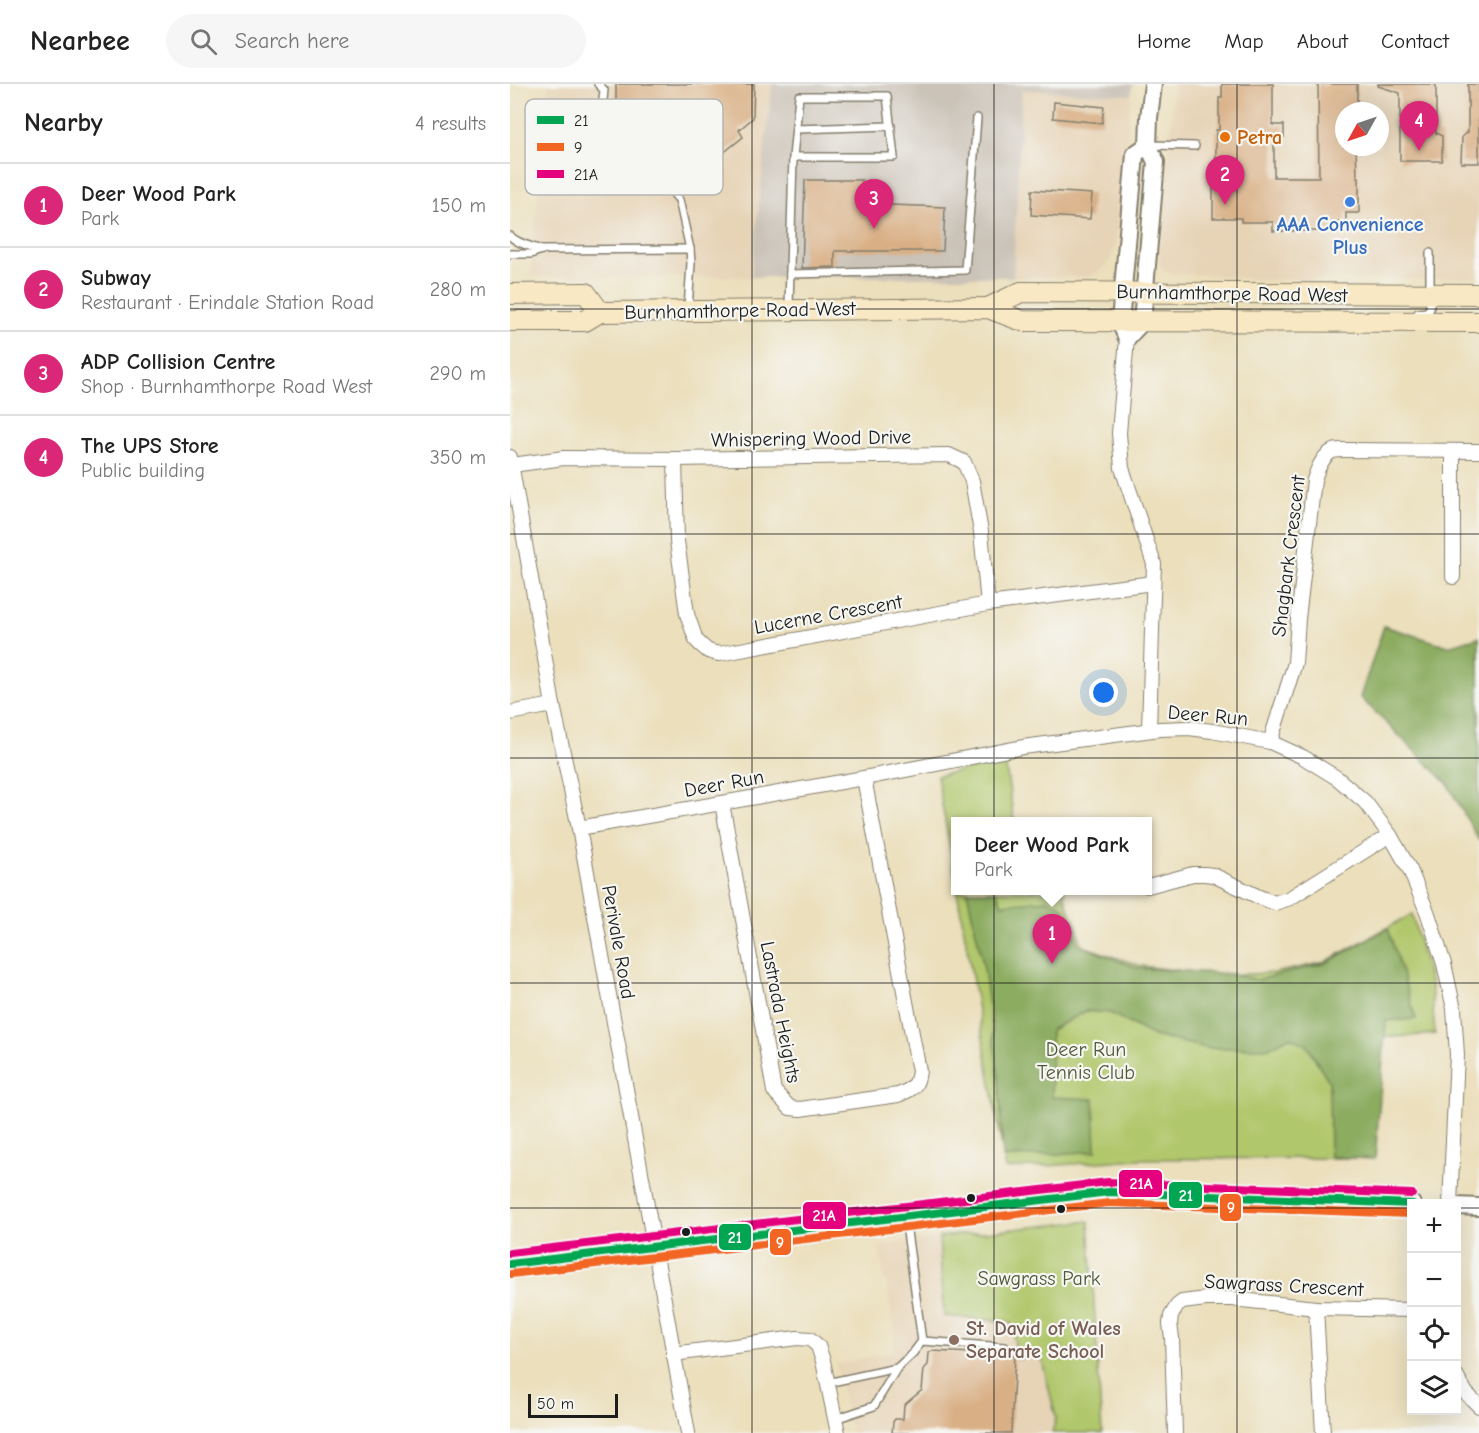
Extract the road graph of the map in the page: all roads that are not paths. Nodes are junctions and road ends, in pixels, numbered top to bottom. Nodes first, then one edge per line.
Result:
1 (598, 84) edge
2 (1153, 84) edge
3 (603, 99) edge
4 (977, 118) dead end
5 (891, 126) junction
6 (796, 129) junction
7 (1148, 145) junction
8 (1195, 146) dead end
9 (794, 157) junction
10 (675, 195) edge
11 (510, 236) edge
12 (541, 249) junction
13 (690, 249) junction
14 (1430, 253) dead end
15 (510, 254) edge
16 (790, 274) junction
17 (1122, 292) junction
18 (1144, 292) junction
19 (510, 294) edge
20 (1430, 294) junction
21 (1479, 294) edge
22 (988, 308) junction
23 (789, 310) junction
24 (687, 311) junction
25 (600, 312) junction
26 (1411, 313) dead end
27 (510, 321) edge
28 (1142, 322) junction
29 (1479, 322) edge
30 (1124, 330) junction
31 (1453, 451) junction
32 (1479, 451) edge
33 (675, 459) junction
34 (511, 461) edge
35 (1453, 577) dead end
36 (1153, 583) junction
37 (988, 604) junction
38 (553, 705) junction
39 (510, 712) edge
40 (1149, 730) junction
41 (1270, 742) junction
42 (864, 778) junction
43 (722, 803) junction
44 (579, 828) junction
45 (1390, 835) junction
46 (1152, 885) edge
47 (1450, 1199) edge
48 (1407, 1204) edge
49 (1461, 1206) edge
50 (1479, 1207) edge
51 (905, 1217) junction
52 (654, 1247) junction
53 (510, 1264) edge
54 (1316, 1308) junction
55 (1407, 1310) edge
56 (922, 1341) junction
57 (1005, 1347) dead end
58 (673, 1354) junction
59 (897, 1368) junction
60 (827, 1383) junction
61 (1461, 1384) edge
62 (1479, 1406) edge
63 (836, 1426) edge
64 (688, 1433) edge
65 (1175, 1433) edge
66 (1323, 1433) edge

1 - 3 lane
2 - 7 street
4 - 16 lane
5 - 6 lane
5 - 6 lane
5 - 9 lane
6 - 9 lane
7 - 8 lane
7 - 17 street
7 - 18 street
9 - 16 lane
10 - 13 lane
11 - 12 lane
12 - 13 lane
12 - 15 lane
13 - 24 lane
14 - 20 lane
16 - 23 lane
17 - 18 main road, Burnhamthorpe Road West
17 - 22 main road, Burnhamthorpe Road West
17 - 30 street
18 - 20 main road, Burnhamthorpe Road West
18 - 28 street
19 - 25 main road, Burnhamthorpe Road West
20 - 21 main road, Burnhamthorpe Road West
20 - 26 lane
22 - 23 main road, Burnhamthorpe Road West
22 - 30 main road, Burnhamthorpe Road West
23 - 24 main road, Burnhamthorpe Road West
24 - 25 main road, Burnhamthorpe Road West
25 - 27 main road, Burnhamthorpe Road West
28 - 29 main road, Burnhamthorpe Road West
28 - 30 main road, Burnhamthorpe Road West
30 - 36 street
31 - 32 street, Shagbark Crescent
31 - 35 street
31 - 41 street, Shagbark Crescent
33 - 34 street, Whispering Wood Drive
33 - 37 street, Whispering Wood Drive
33 - 37 street, Lucerne Crescent
34 - 38 street, Perivale Road
36 - 37 street, Lucerne Crescent
36 - 40 street
38 - 39 street
38 - 44 street, Perivale Road
40 - 41 street, Deer Run
40 - 42 street, Deer Run
41 - 45 street, Deer Run
42 - 43 street, Deer Run
42 - 43 street, Lastrada Heights
43 - 44 street, Deer Run
44 - 52 street, Perivale Road
45 - 46 street
45 - 47 street, Deer Run
48 - 51 street
49 - 50 street
51 - 52 street
51 - 56 lane
52 - 53 street
52 - 58 street, Perivale Road
54 - 55 street, Sawgrass Crescent
54 - 65 street, Sawgrass Crescent
54 - 66 street
56 - 57 lane
56 - 59 lane
58 - 60 street
58 - 64 street, Perivale Road
59 - 60 lane
59 - 63 lane
60 - 63 street
61 - 62 street

